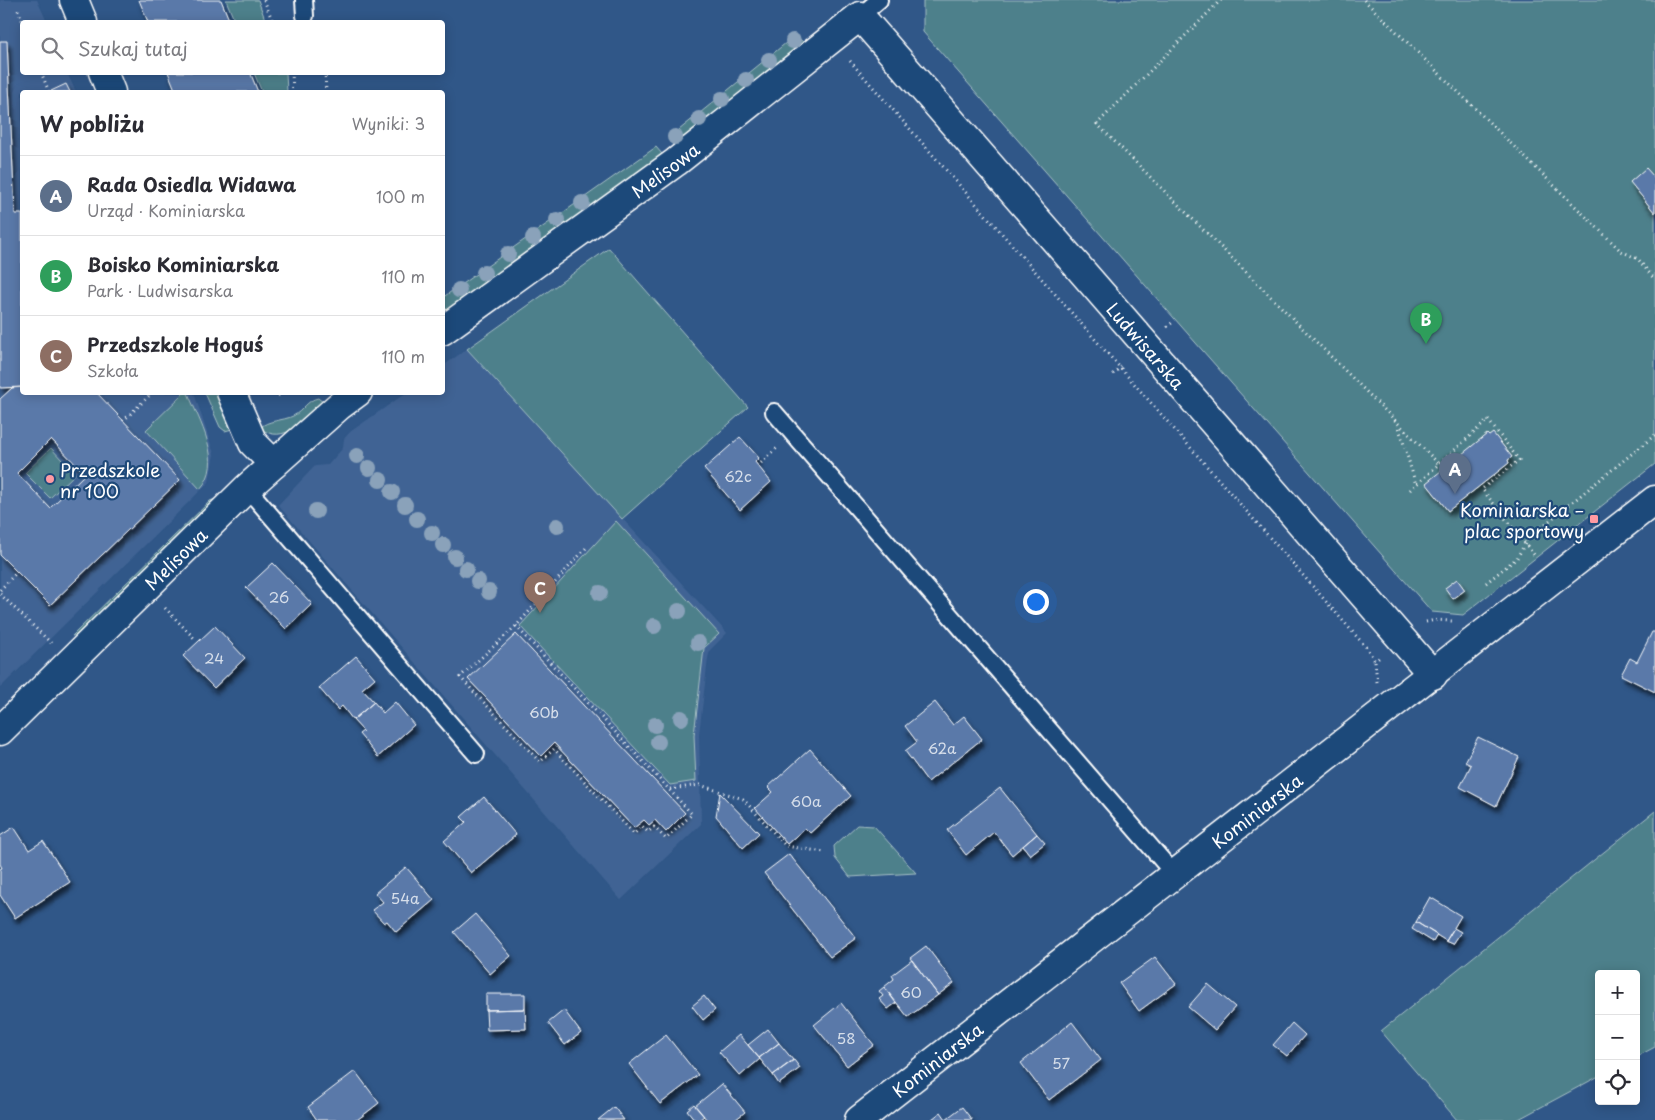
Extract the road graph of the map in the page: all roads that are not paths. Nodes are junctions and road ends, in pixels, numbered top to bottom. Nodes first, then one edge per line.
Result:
1 (74, 0) edge
2 (869, 8) edge
3 (82, 20) edge
4 (104, 75) edge
5 (110, 90) edge
6 (445, 329) edge
7 (232, 395) edge
8 (354, 395) edge
9 (774, 412) dead end
10 (274, 464) junction
11 (247, 488) junction
12 (1655, 500) edge
13 (1433, 675) junction
14 (0, 731) edge
15 (476, 754) dead end
16 (1175, 875) junction
17 (859, 1120) edge

1 - 3 street
2 - 6 street, Melisowa
2 - 13 street, Ludwisarska
4 - 5 street
7 - 10 street
8 - 10 street, Melisowa
9 - 16 lane
10 - 11 street, Melisowa
11 - 14 street, Melisowa
11 - 15 lane
12 - 13 street, Kominiarska
13 - 16 street, Kominiarska
16 - 17 street, Kominiarska

